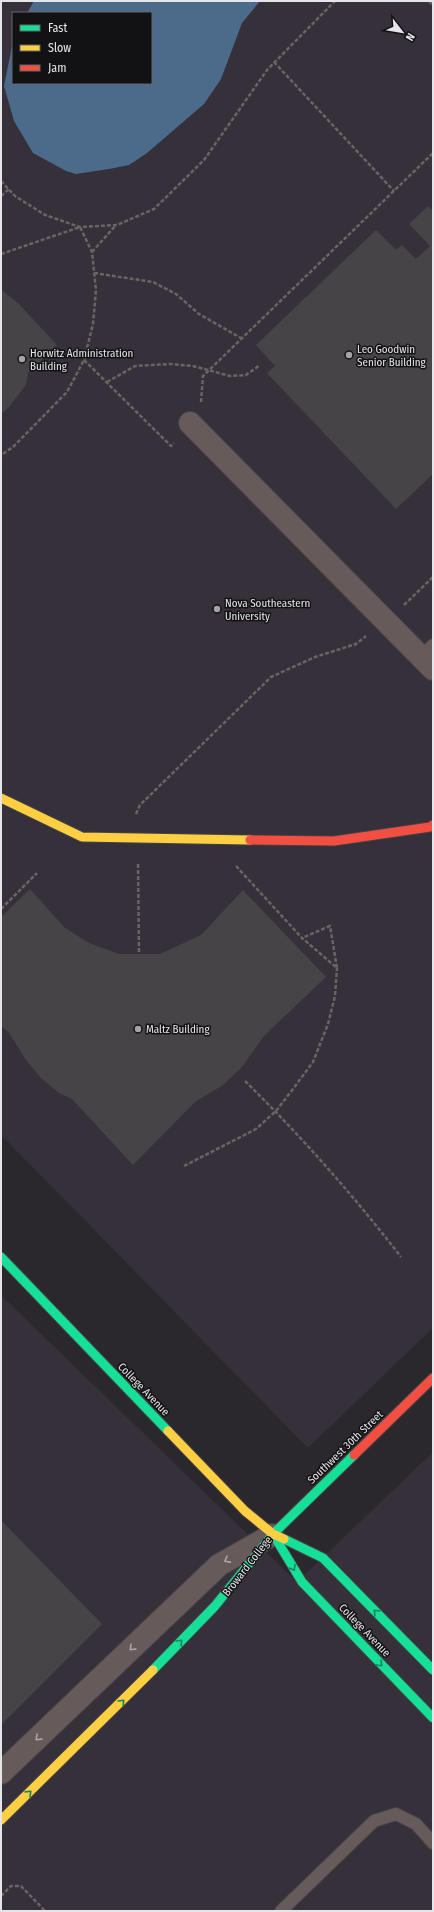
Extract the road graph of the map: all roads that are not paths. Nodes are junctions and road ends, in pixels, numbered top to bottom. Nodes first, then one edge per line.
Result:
1 (190, 423) road end
2 (429, 657) edge
3 (1, 798) edge
4 (433, 825) edge
5 (1, 1257) edge
6 (433, 1378) edge
7 (273, 1534) junction
8 (433, 1670) edge
9 (433, 1718) edge
10 (1, 1773) edge
11 (1, 1820) edge
12 (433, 1842) edge
13 (281, 1911) edge

1 - 2 street
3 - 4 street
5 - 7 street, College Avenue
6 - 7 street, Southwest 30th Street
8 -> 7 street, College Avenue
7 -> 9 street, College Avenue
7 -> 10 street, Broward College
11 -> 7 street, Broward College
12 - 13 lane

